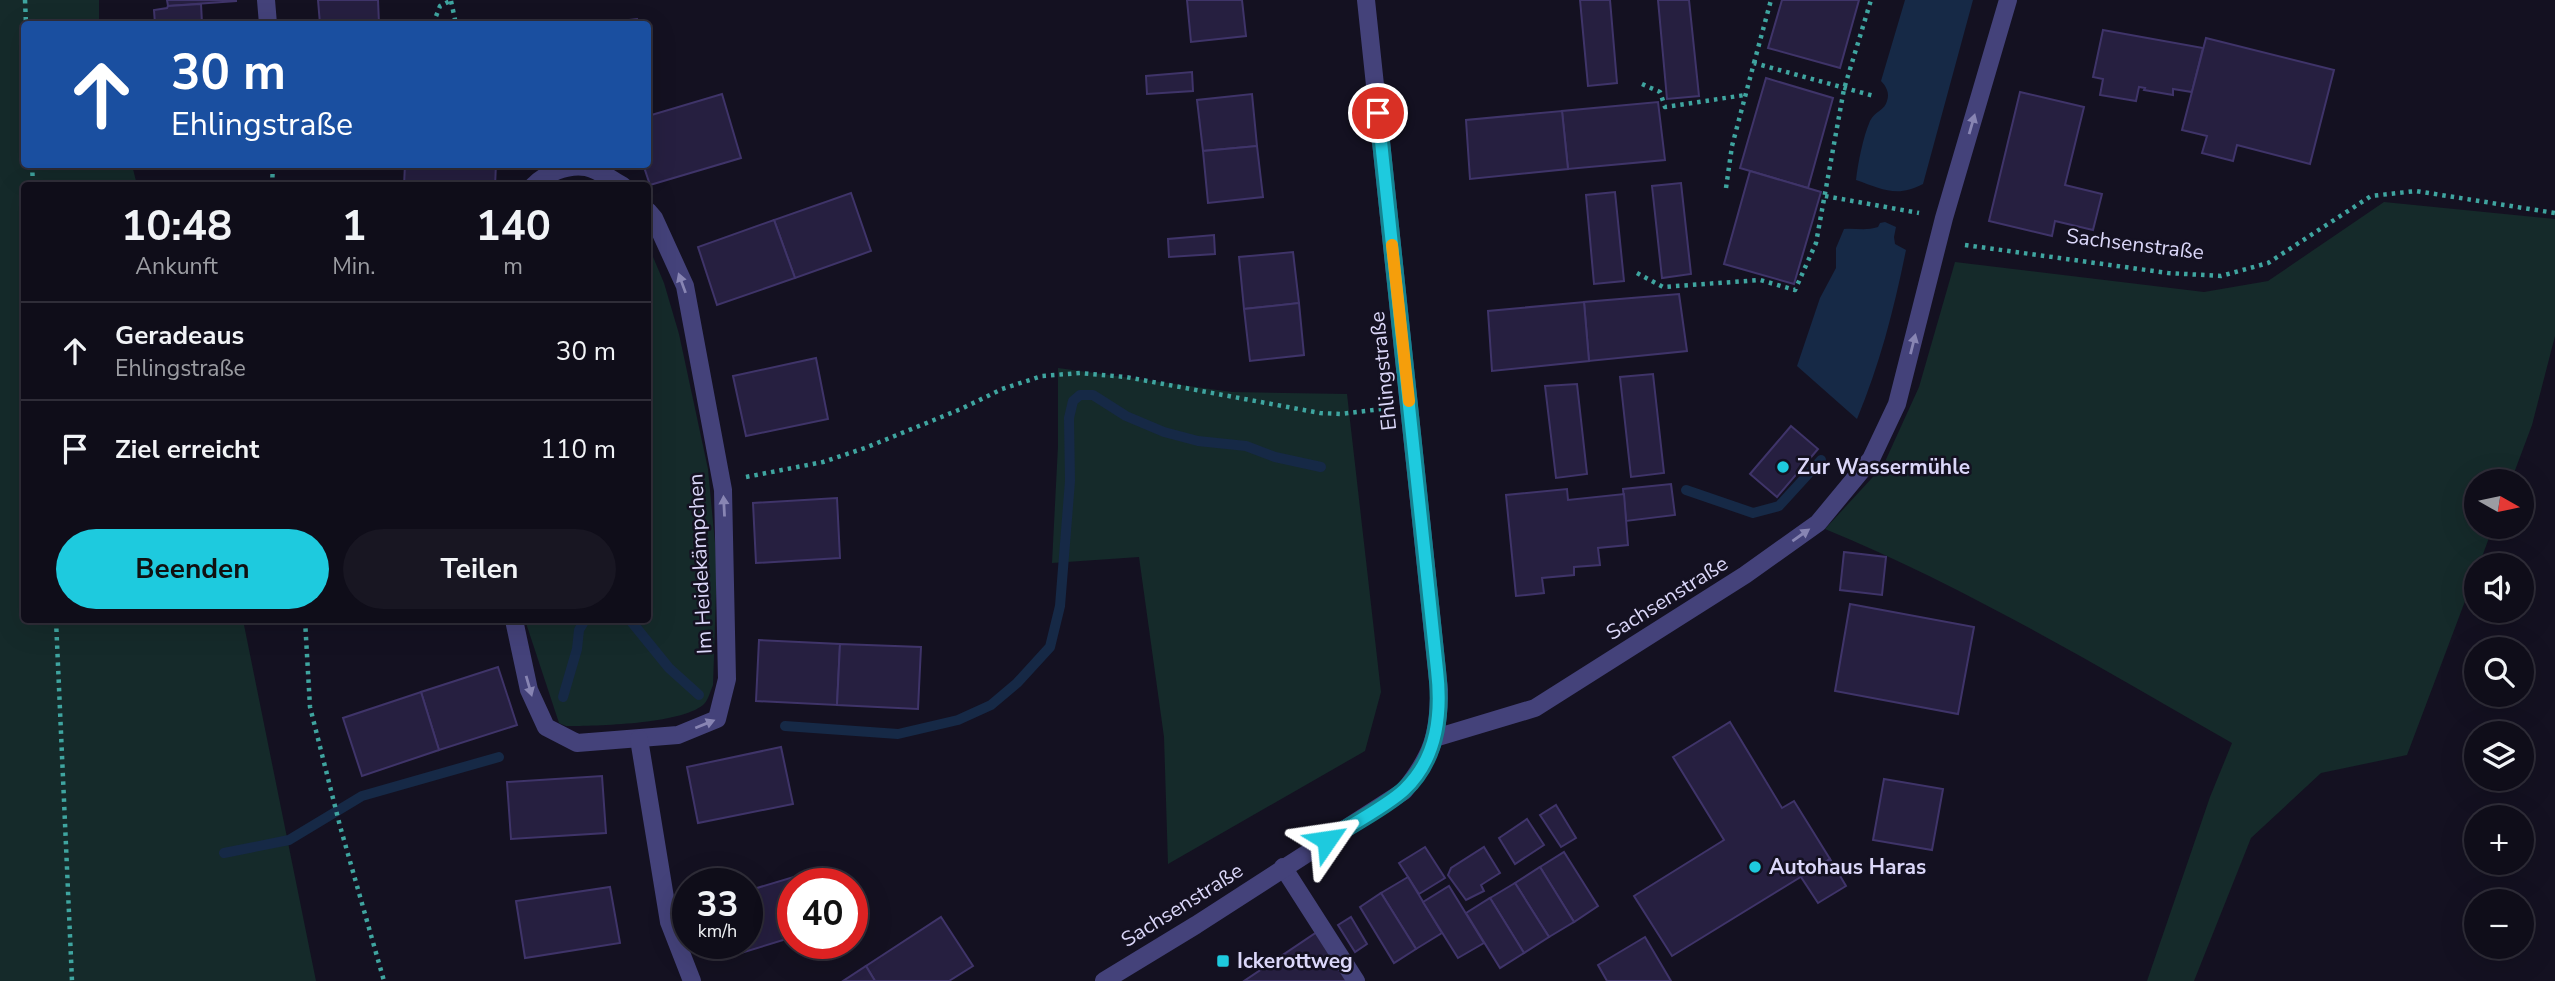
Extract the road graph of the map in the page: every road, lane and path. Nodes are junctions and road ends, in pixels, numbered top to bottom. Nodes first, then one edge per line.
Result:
1 (25, 0) edge
2 (266, 0) edge
3 (1366, 0) edge
4 (1771, 0) edge
5 (1871, 0) edge
6 (2008, 0) edge
7 (451, 1) edge
8 (26, 21) edge
9 (268, 21) edge
10 (434, 21) edge
11 (455, 21) edge
12 (1754, 63) junction
13 (1642, 84) dead end
14 (1844, 89) junction
15 (1745, 95) junction
16 (1874, 96) dead end
17 (563, 168) edge
18 (589, 168) edge
19 (537, 182) edge
20 (615, 182) edge
21 (1726, 188) dead end
22 (1825, 196) junction
23 (2555, 213) edge
24 (651, 214) edge
25 (1944, 218) junction
26 (1939, 241) junction
27 (1637, 273) dead end
28 (1409, 406) junction
29 (722, 482) junction
30 (55, 623) edge
31 (305, 623) edge
32 (515, 623) edge
33 (1436, 738) junction
34 (639, 739) junction
35 (1283, 867) junction
36 (72, 981) edge
37 (384, 981) edge
38 (692, 981) edge
39 (1104, 981) edge
40 (1356, 981) edge

1 - 8 path
2 - 9 street
3 - 28 street, Ehlingstraße
4 - 12 path
5 - 14 path
25 -> 6 street, Sachsenstraße
7 - 10 path
7 - 11 path
12 - 14 path
12 - 15 path
13 - 15 path
14 - 16 path
14 - 22 path
15 - 21 path
17 - 19 street
18 - 20 street
22 - 25 path
22 - 27 path
23 - 26 path, Sachsenstraße
29 -> 24 street, Im Heidekämpchen
25 - 26 street, Sachsenstraße
33 -> 26 street, Sachsenstraße
28 - 29 path
28 - 33 street, Ehlingstraße
34 -> 29 street, Im Heidekämpchen
30 - 36 path
31 - 37 path
32 -> 34 street, Im Heidekämpchen
33 - 35 street, Sachsenstraße
34 - 38 street
35 - 39 street, Sachsenstraße
35 - 40 street

